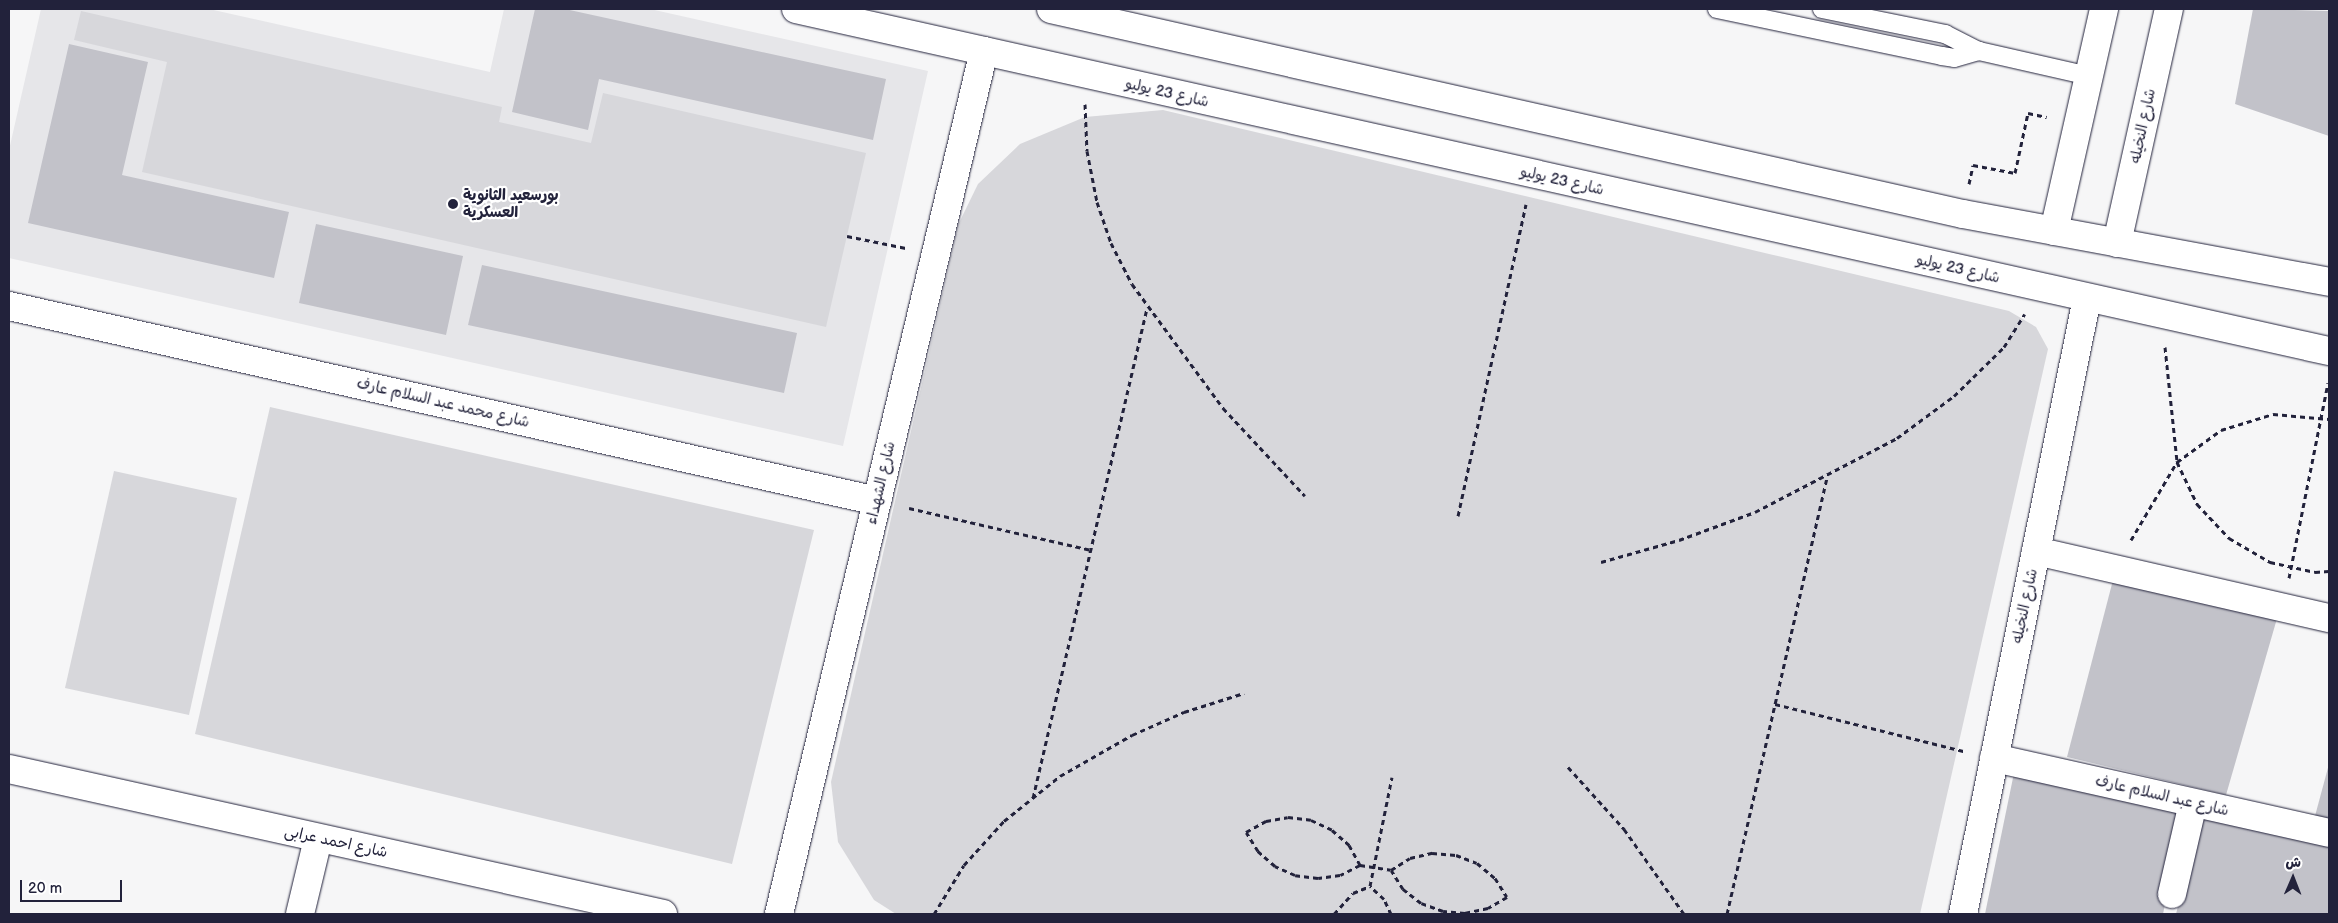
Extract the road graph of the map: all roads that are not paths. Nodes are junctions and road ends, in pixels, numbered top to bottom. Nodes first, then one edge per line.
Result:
1 (796, 9) edge
2 (1052, 9) edge
3 (1717, 9) edge
4 (1822, 9) edge
5 (2104, 9) edge
6 (2169, 9) edge
7 (984, 51) junction
8 (1979, 51) junction
9 (2089, 76) junction
10 (2054, 231) junction
11 (2117, 243) junction
12 (2329, 282) edge
13 (2087, 298) junction
14 (9, 306) edge
15 (2329, 351) edge
16 (877, 501) junction
17 (2036, 551) junction
18 (2329, 618) edge
19 (1994, 758) junction
20 (9, 769) edge
21 (2193, 803) junction
22 (2329, 833) edge
23 (318, 839) junction
24 (2172, 894) dead end
25 (300, 914) edge
26 (663, 914) edge
27 (778, 914) edge
28 (1963, 914) edge

1 - 7 main road, شارع 23 يوليو
2 - 10 main road
3 - 8 lane
4 - 8 lane
5 - 9 main road
6 - 11 main road, شارع النخيله
7 - 13 main road, شارع 23 يوليو
7 - 16 main road, شارع الشهداء
8 - 9 lane
9 - 10 main road
10 - 11 main road
11 - 12 main road
13 - 15 main road, شارع 23 يوليو
13 - 17 main road, شارع النخيله
14 - 16 main road, شارع محمد عبد السلام عارف
16 - 27 main road, شارع الشهداء
17 - 18 main road
17 - 19 main road, شارع النخيله
19 - 21 main road, شارع عبد السلام عارف
19 - 28 main road, شارع النخيله
20 - 23 main road, شارع احمد عرابى
21 - 22 main road, شارع عبد السلام عارف
21 - 24 main road
23 - 25 main road
23 - 26 main road, شارع احمد عرابى

